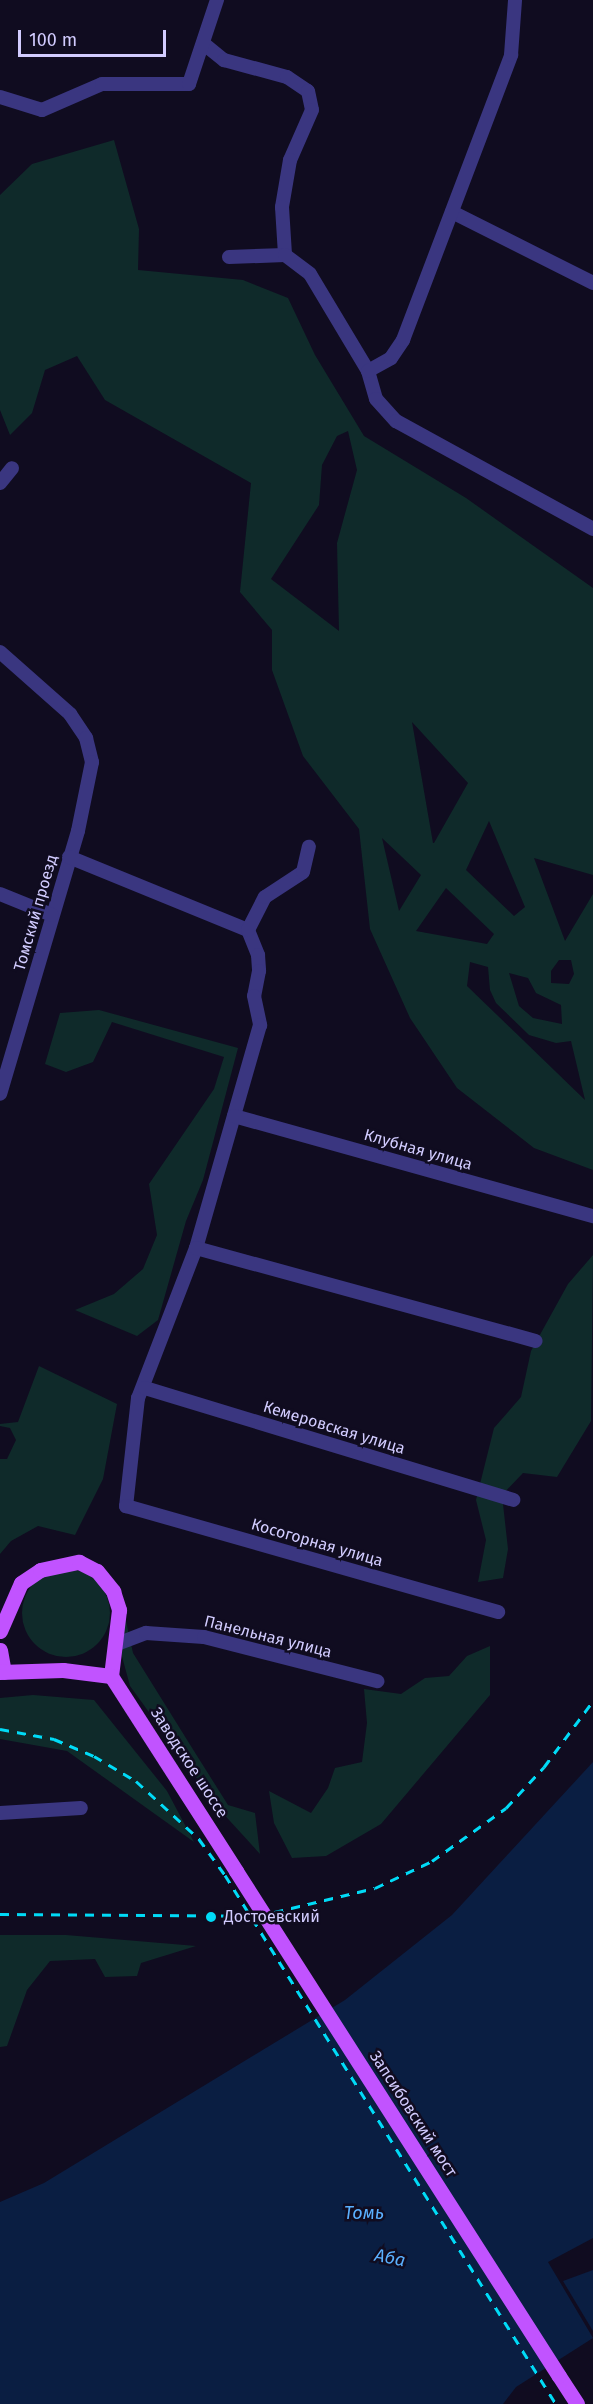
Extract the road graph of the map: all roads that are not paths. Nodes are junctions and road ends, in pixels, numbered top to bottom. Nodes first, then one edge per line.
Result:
1 (217, 0) edge
2 (515, 0) edge
3 (204, 44) junction
4 (0, 97) edge
5 (452, 212) junction
6 (285, 255) junction
7 (229, 256) dead end
8 (593, 283) edge
9 (368, 371) junction
10 (12, 468) dead end
11 (0, 483) edge
12 (593, 529) edge
13 (0, 652) edge
14 (309, 847) dead end
15 (69, 857) junction
16 (0, 894) edge
17 (52, 915) junction
18 (248, 930) junction
19 (0, 1094) edge
20 (234, 1116) junction
21 (593, 1216) edge
22 (196, 1248) junction
23 (536, 1341) dead end
24 (144, 1390) junction
25 (513, 1500) dead end
26 (498, 1612) dead end
27 (0, 1631) edge
28 (117, 1644) junction
29 (0, 1650) edge
30 (2, 1672) edge
31 (111, 1676) junction
32 (377, 1681) dead end
33 (81, 1808) dead end
34 (0, 1813) edge
35 (236, 1871) joint
36 (577, 2404) edge

1 - 3 street
2 - 5 street
3 - 4 street
3 - 6 street
5 - 8 street
5 - 9 street
6 - 7 street
6 - 9 street
9 - 12 street
10 - 11 street
13 - 15 street, Томский проезд
14 - 18 street
15 - 17 street, Томский проезд
15 - 18 street
16 - 17 street
17 - 19 street, Томский проезд
18 - 20 street
20 - 21 street, Клубная улица
20 - 22 street
22 - 23 street
22 - 24 street
24 - 25 street, Кемеровская улица
24 - 26 street, Косогорная улица
27 - 28 main road
28 - 31 main road
28 - 32 street, Панельная улица
29 - 30 main road
30 - 31 main road
31 - 35 main road, Заводское шоссе
33 - 34 street
35 - 36 main road, Запсибовский мост, bridge

